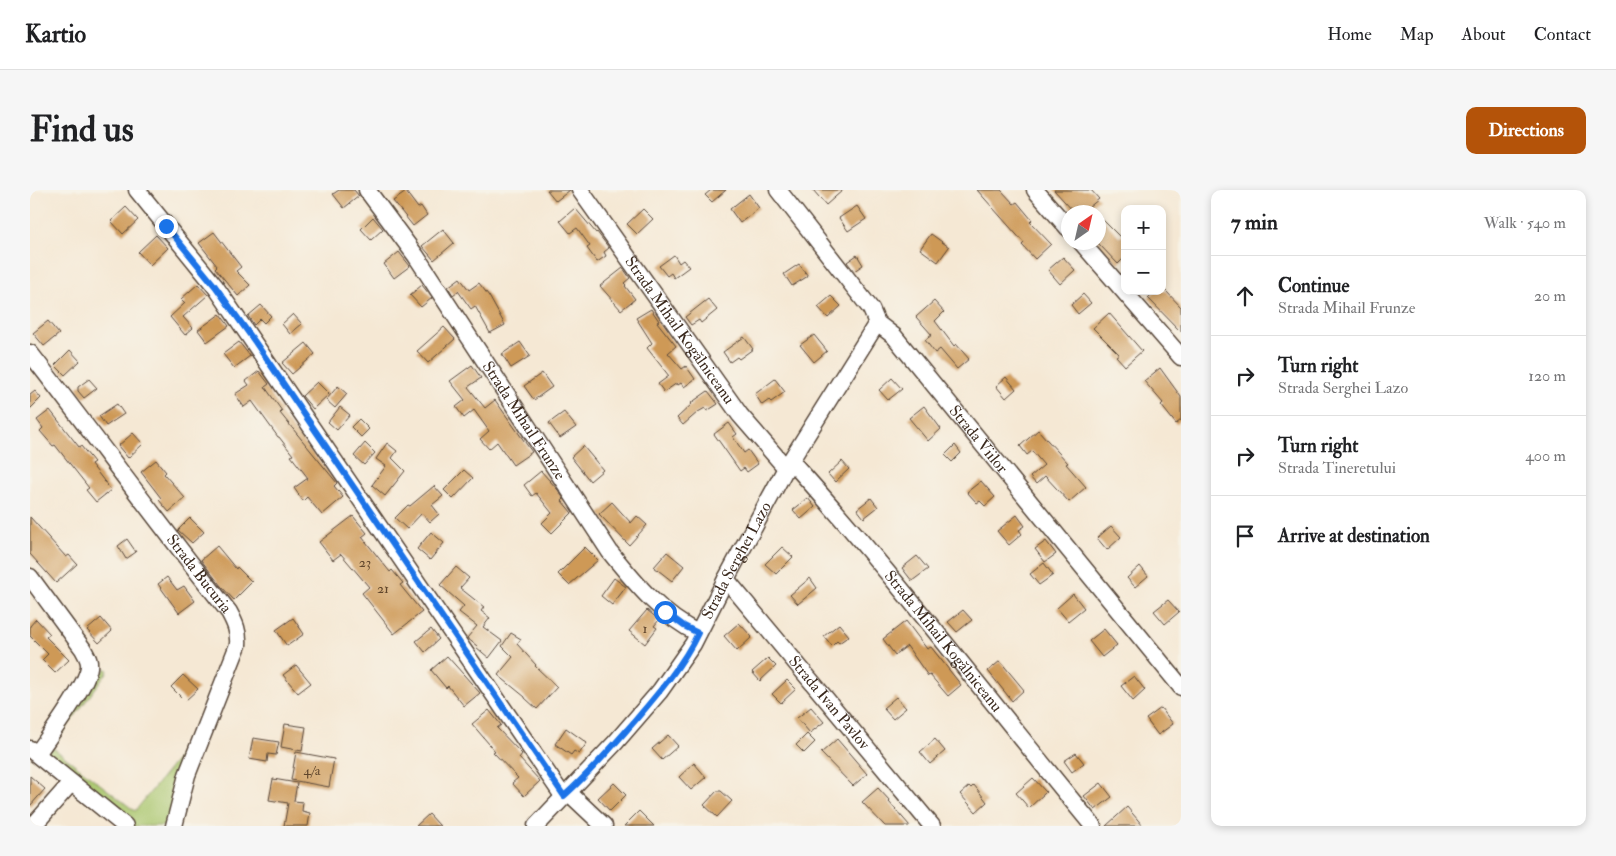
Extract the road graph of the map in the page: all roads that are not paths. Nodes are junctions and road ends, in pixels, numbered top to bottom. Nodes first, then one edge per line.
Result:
1 (137, 190) edge
2 (367, 190) edge
3 (580, 190) edge
4 (778, 190) edge
5 (1035, 190) edge
6 (1061, 220) edge
7 (1088, 250) edge
8 (877, 323) junction
9 (30, 353) edge
10 (1181, 357) edge
11 (788, 465) junction
12 (30, 577) edge
13 (726, 579) junction
14 (698, 633) junction
15 (1181, 687) edge
16 (33, 751) edge
17 (71, 783) junction
18 (566, 794) junction
19 (33, 826) edge
20 (125, 826) edge
21 (174, 826) edge
22 (536, 826) edge
23 (604, 826) edge
24 (932, 826) edge
25 (1093, 826) edge

1 - 18 street
2 - 14 street, Strada Mihail Frunze
3 - 11 street, Strada Mihail Kogălniceanu
4 - 8 street, Strada Viilor
5 - 6 street
7 - 10 street
8 - 11 street, Strada Serghei Lazo
8 - 15 street, Strada Viilor
9 - 21 street, Strada Bucuria
11 - 13 street, Strada Serghei Lazo
11 - 25 street, Strada Mihail Kogălniceanu
12 - 16 street
13 - 14 street, Strada Serghei Lazo
13 - 24 street, Strada Ivan Pavlov
14 - 18 street, Strada Serghei Lazo
16 - 17 street
17 - 19 street
17 - 20 street
18 - 22 street, Strada Serghei Lazo
18 - 23 street

